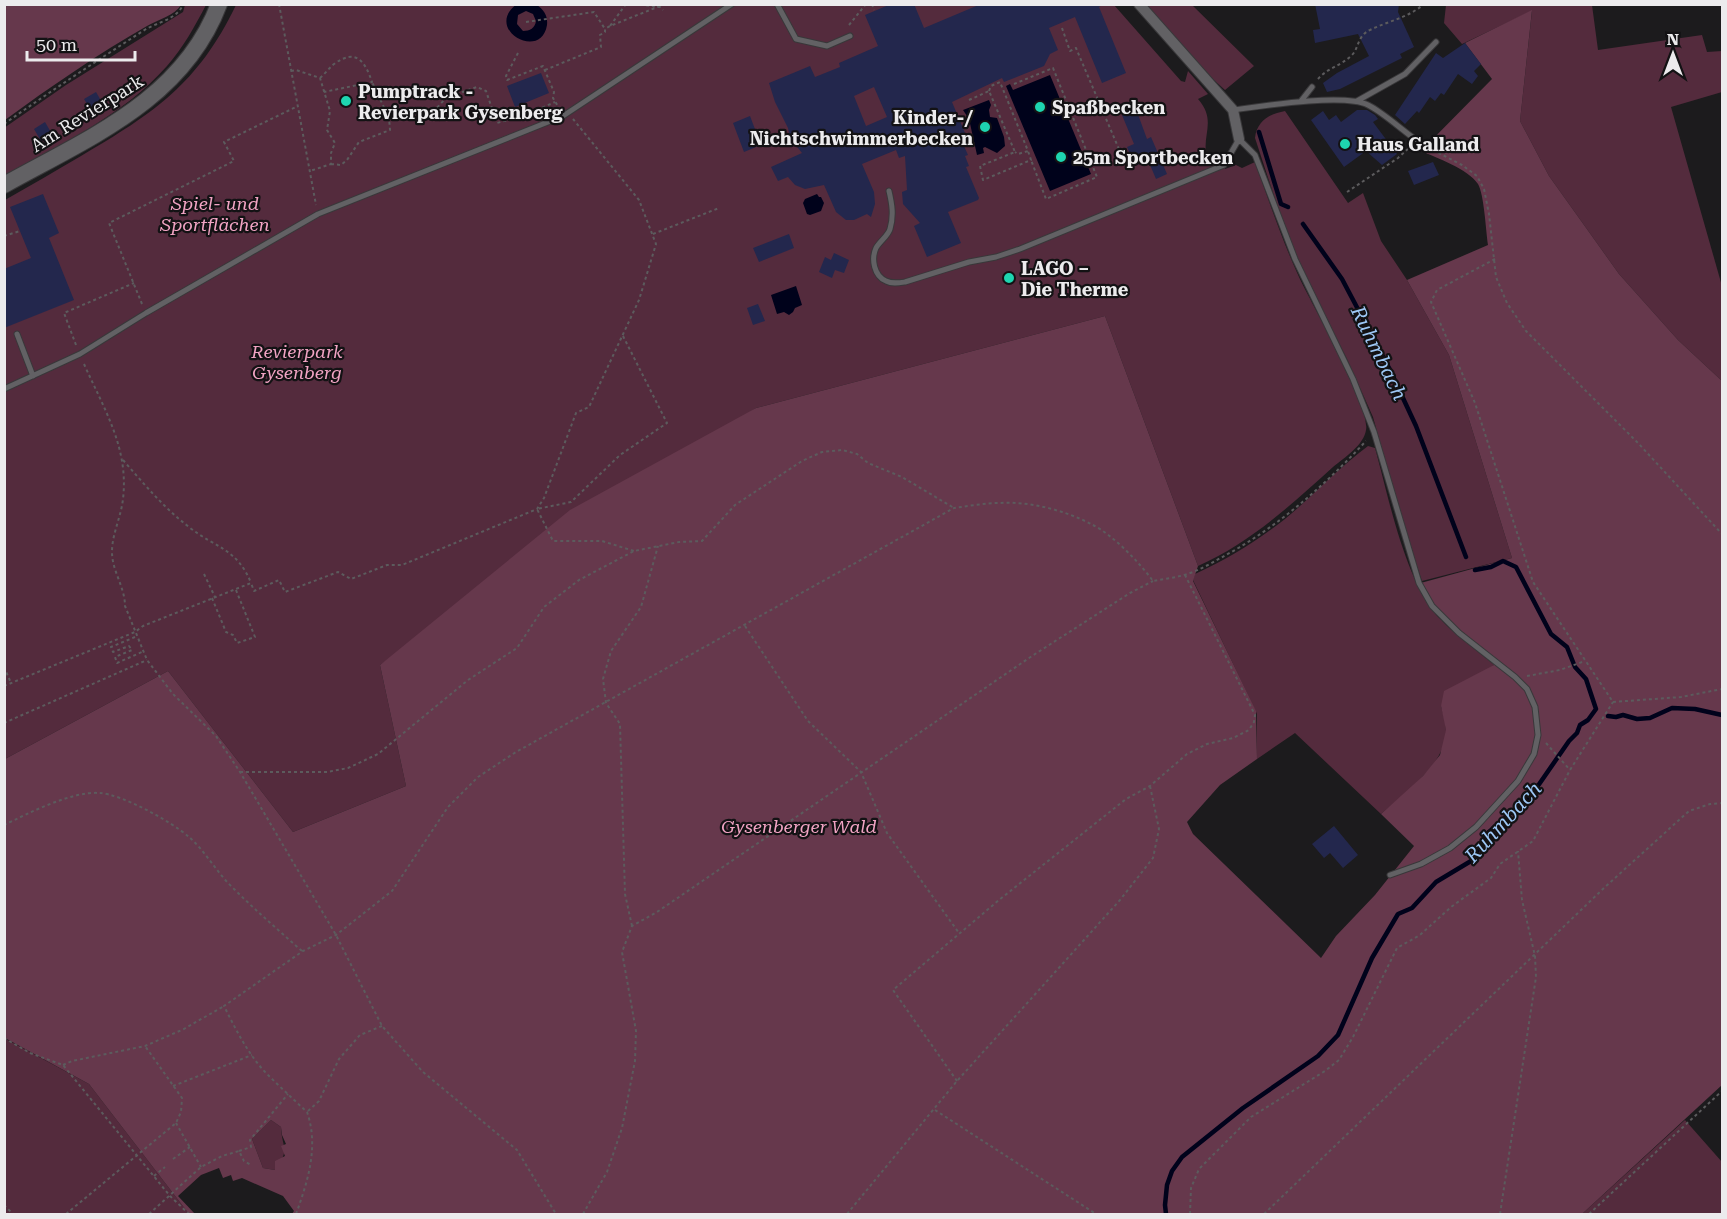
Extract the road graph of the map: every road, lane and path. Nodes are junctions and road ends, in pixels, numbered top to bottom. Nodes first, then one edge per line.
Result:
1 (183, 4) edge
2 (219, 4) edge
3 (279, 4) edge
4 (626, 4) edge
5 (634, 4) edge
6 (665, 4) edge
7 (732, 4) edge
8 (777, 4) edge
9 (866, 4) edge
10 (872, 4) edge
11 (1139, 4) edge
12 (1424, 4) edge
13 (648, 5) edge
14 (660, 7) junction
15 (663, 10) dead end
16 (874, 10) dead end
17 (526, 22) dead end
18 (610, 26) junction
19 (1062, 28) dead end
20 (605, 29) junction
21 (850, 36) joint
22 (1436, 42) dead end
23 (518, 53) dead end
24 (545, 70) junction
25 (291, 71) junction
26 (320, 78) junction
27 (372, 82) junction
28 (1014, 84) dead end
29 (1312, 87) joint
30 (989, 91) junction
31 (324, 92) junction
32 (969, 100) dead end
33 (1301, 101) junction
34 (1357, 101) junction
35 (555, 102) junction
36 (298, 106) junction
37 (1233, 110) junction
38 (565, 114) junction
39 (436, 118) dead end
40 (4, 124) edge
41 (1239, 139) junction
42 (1416, 140) junction
43 (1425, 146) dead end
44 (1028, 151) junction
45 (1015, 152) junction
46 (1440, 153) dead end
47 (1121, 154) dead end
48 (1031, 160) junction
49 (331, 164) junction
50 (310, 171) junction
51 (4, 185) edge
52 (889, 191) dead end
53 (1347, 192) dead end
54 (719, 208) dead end
55 (318, 214) junction
56 (20, 231) dead end
57 (653, 234) junction
58 (4, 236) edge
59 (1495, 259) junction
60 (134, 283) junction
61 (62, 309) dead end
62 (146, 313) junction
63 (64, 314) junction
64 (17, 334) dead end
65 (623, 335) junction
66 (80, 354) junction
67 (33, 376) junction
68 (4, 389) edge
69 (1374, 432) junction
70 (123, 460) junction
71 (954, 508) junction
72 (537, 509) junction
73 (1722, 534) edge
74 (658, 546) junction
75 (634, 551) junction
76 (204, 574) dead end
77 (1185, 575) junction
78 (1153, 581) junction
79 (251, 582) junction
80 (236, 589) junction
81 (213, 598) junction
82 (745, 626) junction
83 (135, 634) junction
84 (142, 652) junction
85 (147, 660) junction
86 (1585, 661) junction
87 (4, 667) edge
88 (1515, 677) junction
89 (11, 683) junction
90 (4, 686) edge
91 (1722, 689) edge
92 (1612, 702) junction
93 (606, 704) junction
94 (4, 723) edge
95 (1549, 747) dead end
96 (1570, 770) junction
97 (240, 772) junction
98 (861, 772) junction
99 (1150, 786) junction
100 (1722, 803) edge
101 (4, 825) edge
102 (1518, 851) junction
103 (1390, 875) dead end
104 (632, 926) junction
105 (959, 933) junction
106 (336, 935) junction
107 (303, 951) junction
108 (1534, 956) junction
109 (224, 1006) junction
110 (382, 1026) junction
111 (4, 1038) edge
112 (145, 1046) junction
113 (253, 1055) junction
114 (63, 1065) junction
115 (957, 1082) junction
116 (173, 1086) junction
117 (1722, 1091) edge
118 (288, 1094) junction
119 (935, 1110) junction
120 (307, 1112) junction
121 (176, 1123) junction
122 (190, 1147) junction
123 (239, 1151) junction
124 (138, 1156) junction
125 (173, 1160) dead end
126 (252, 1166) dead end
127 (165, 1167) dead end
128 (201, 1167) junction
129 (154, 1176) junction
130 (170, 1196) junction
131 (4, 1205) edge
132 (13, 1215) edge
133 (66, 1215) edge
134 (149, 1215) edge
135 (189, 1215) edge
136 (296, 1215) edge
137 (556, 1215) edge
138 (583, 1215) edge
139 (847, 1215) edge
140 (1096, 1215) edge
141 (1190, 1215) edge
142 (1264, 1215) edge
143 (1500, 1215) edge
144 (1589, 1215) edge

1 - 40 path
2 - 51 street, Am Revierpark
3 - 25 path
4 - 18 path
5 - 13 path
6 - 14 path
7 - 38 lane
8 - 21 lane
9 - 21 path
10 - 16 path
11 - 37 street
12 - 29 path
13 - 14 path
14 - 15 path
14 - 18 path
17 - 20 path
18 - 20 path
19 - 47 path
20 - 24 path
22 - 34 lane
23 - 24 path
24 - 35 path
25 - 26 path
25 - 36 path
26 - 27 path
26 - 31 path
27 - 31 path
27 - 49 path
28 - 48 path
29 - 33 lane
30 - 32 path
30 - 44 path
30 - 45 path
31 - 49 path
33 - 34 lane
33 - 37 lane
34 - 42 lane
35 - 38 path
35 - 39 path
36 - 50 path
36 - 60 path
37 - 41 street
38 - 55 lane
38 - 57 path
41 - 52 lane
41 - 69 lane
42 - 43 lane
42 - 53 path
44 - 45 path
44 - 48 path
45 - 48 path
46 - 59 path
49 - 50 path
50 - 55 path
54 - 57 path
55 - 62 lane
56 - 58 path
57 - 65 path
59 - 73 path
59 - 86 path
60 - 62 path
60 - 63 path
61 - 63 path
62 - 66 lane
63 - 66 path
64 - 67 lane
65 - 72 path
65 - 72 path
66 - 67 lane
66 - 70 path
67 - 68 lane
69 - 77 path
69 - 88 lane
70 - 79 path
70 - 83 path
71 - 74 path
71 - 78 path
71 - 82 path
72 - 75 path
72 - 79 path
74 - 75 path
74 - 93 path
75 - 97 path
76 - 81 path
77 - 78 path
77 - 99 path
78 - 98 path
79 - 80 path
80 - 81 path
80 - 81 path
81 - 83 path
82 - 93 path
82 - 98 path
83 - 84 path
83 - 84 path
83 - 89 path
84 - 85 path
85 - 94 path
85 - 97 path
86 - 88 path
86 - 92 path
87 - 89 path
88 - 103 lane
89 - 90 path
91 - 92 path
92 - 96 path
93 - 104 path
93 - 106 path
95 - 96 path
96 - 102 path
97 - 106 path
98 - 104 path
98 - 105 path
99 - 105 path
99 - 115 path
100 - 108 path
101 - 107 path
102 - 108 path
102 - 141 path
104 - 138 path
105 - 115 path
106 - 107 path
106 - 110 path
107 - 109 path
108 - 142 path
108 - 143 path
109 - 112 path
109 - 113 path
110 - 120 path
110 - 137 path
111 - 114 path
112 - 114 path
112 - 116 path
113 - 116 path
113 - 118 path
114 - 124 path
115 - 119 path
116 - 121 path
117 - 144 path
118 - 120 path
118 - 123 path
119 - 139 path
119 - 140 path
120 - 136 path
121 - 122 path
121 - 124 path
122 - 125 path
122 - 128 path
123 - 126 path
123 - 128 path
124 - 129 path
124 - 133 path
127 - 129 path
128 - 130 path
129 - 130 path
130 - 134 path
130 - 135 path
131 - 132 path

